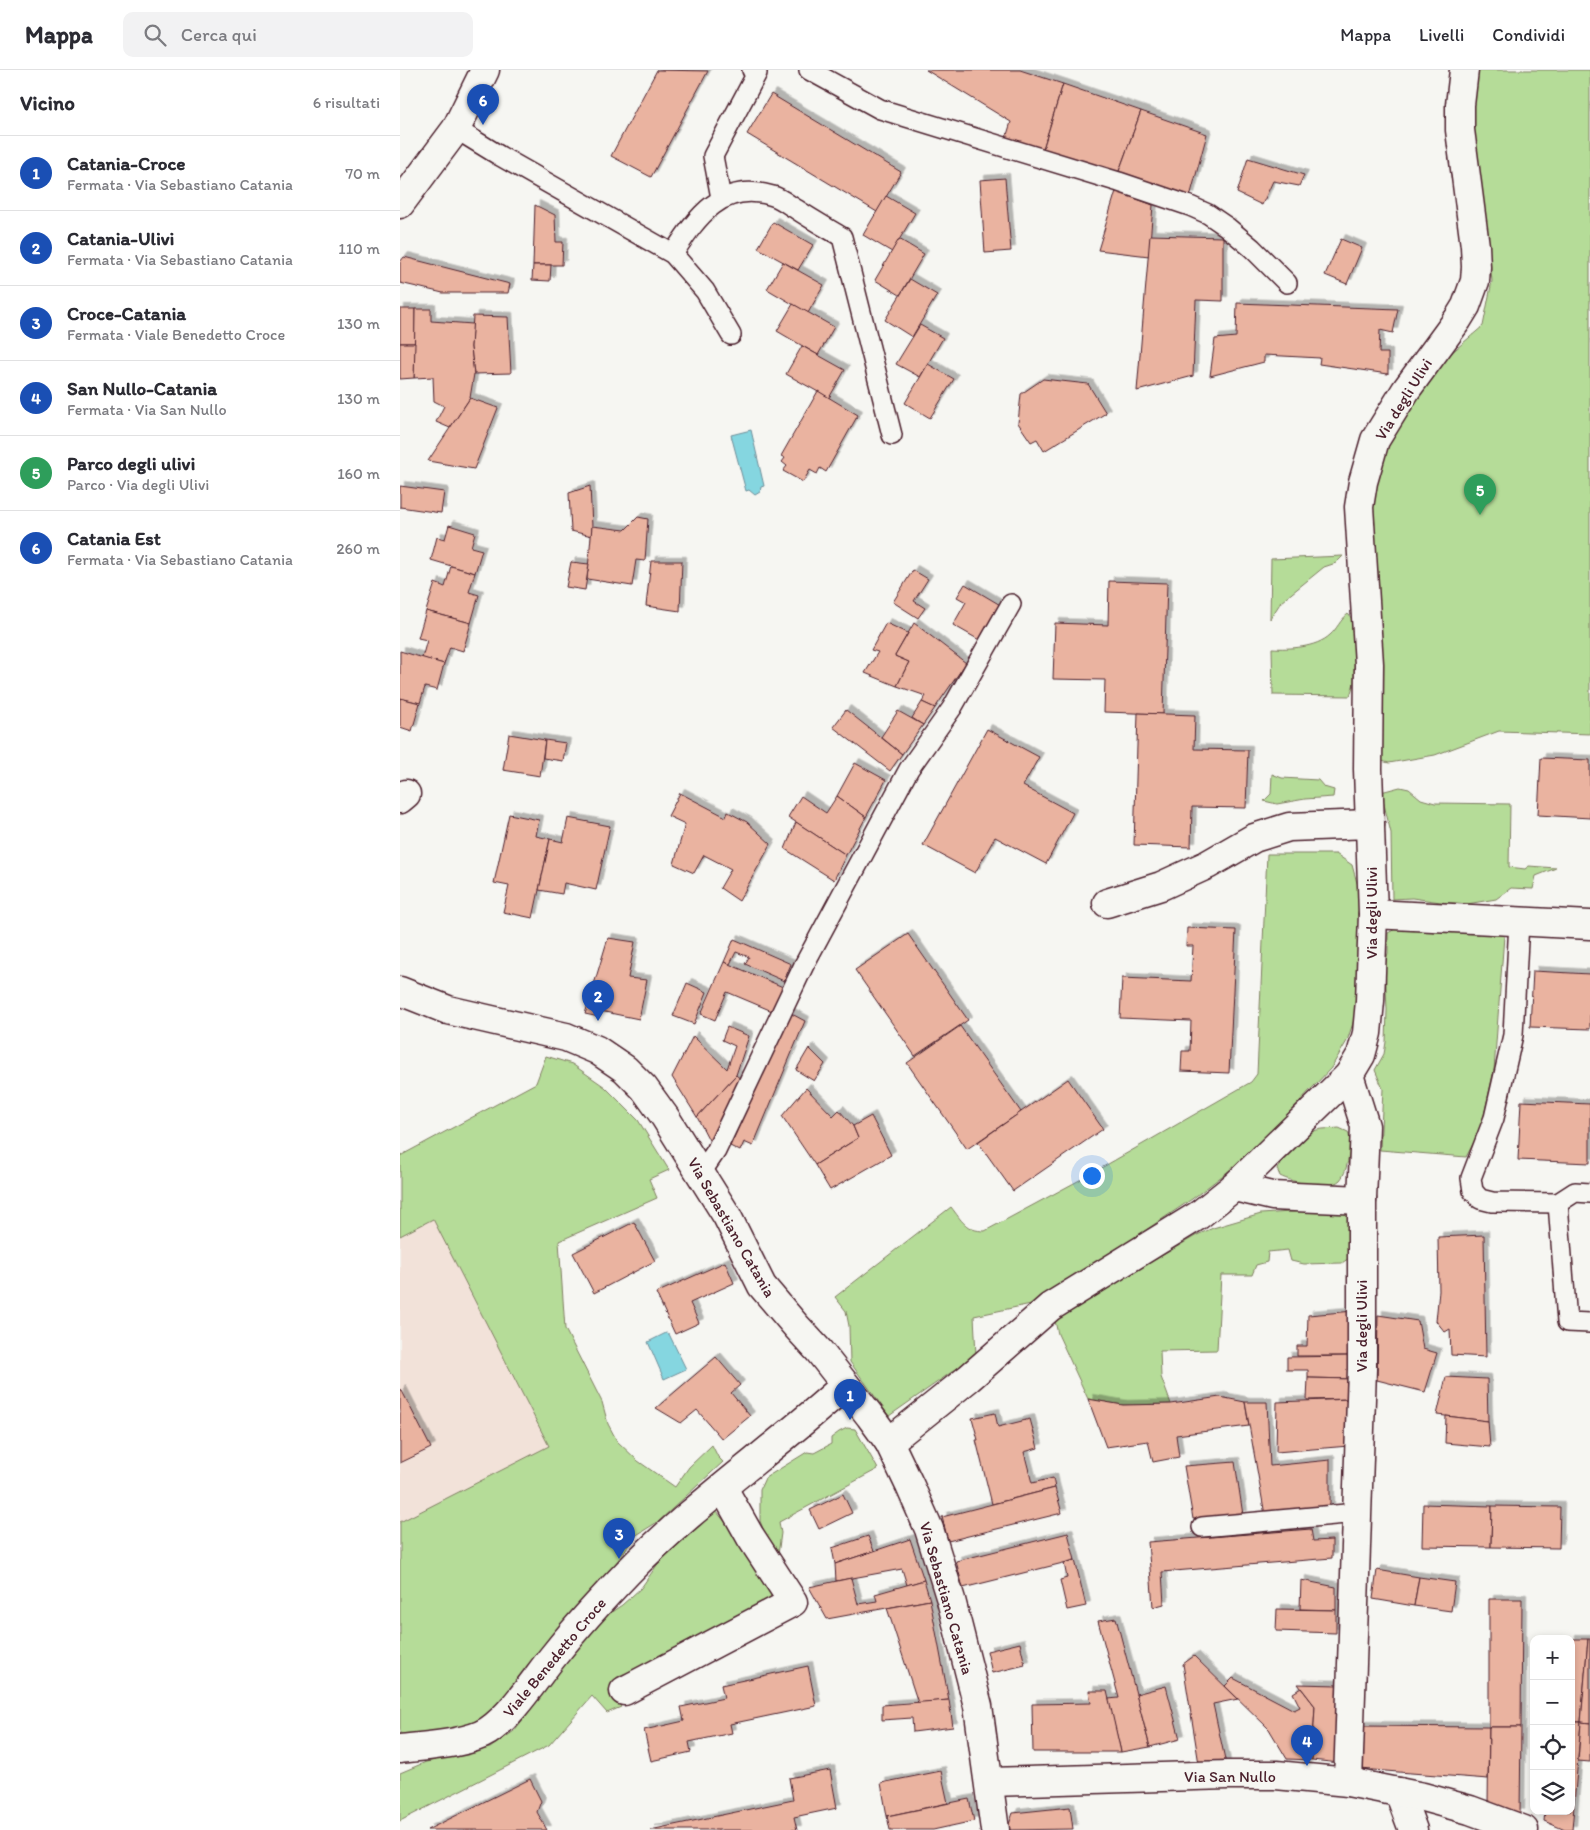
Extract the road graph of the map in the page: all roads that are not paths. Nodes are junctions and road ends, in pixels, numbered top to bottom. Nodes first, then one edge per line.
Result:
1 (485, 70) edge
2 (752, 70) edge
3 (809, 70) edge
4 (1464, 70) edge
5 (456, 130) junction
6 (721, 198) junction
7 (400, 204) edge
8 (673, 254) junction
9 (1287, 283) dead end
10 (732, 335) dead end
11 (892, 435) dead end
12 (1011, 604) dead end
13 (1370, 824) junction
14 (1107, 903) dead end
15 (1373, 914) junction
16 (1519, 922) junction
17 (1590, 925) edge
18 (400, 991) edge
19 (1349, 1075) junction
20 (701, 1173) junction
21 (1234, 1187) junction
22 (1590, 1193) edge
23 (1362, 1200) junction
24 (1558, 1203) junction
25 (1590, 1323) edge
26 (845, 1385) junction
27 (889, 1442) junction
28 (723, 1488) junction
29 (1357, 1513) junction
30 (1202, 1527) dead end
31 (624, 1691) dead end
32 (400, 1749) edge
33 (990, 1782) junction
34 (1348, 1782) junction
35 (1399, 1792) junction
36 (995, 1830) edge
37 (1413, 1830) edge
38 (1524, 1830) edge

1 - 5 street
2 - 6 lane
3 - 9 lane
4 - 13 street, Via degli Ulivi
5 - 7 street
5 - 8 lane
6 - 8 lane
6 - 11 lane
8 - 10 lane
12 - 20 lane
13 - 14 street
13 - 15 street, Via degli Ulivi
15 - 16 street
15 - 19 street, Via degli Ulivi
16 - 17 street
16 - 24 lane
18 - 20 street, Via Sebastiano Catania
19 - 21 street
19 - 23 street, Via degli Ulivi
20 - 26 street, Via Sebastiano Catania
21 - 23 street
21 - 27 street
22 - 24 lane
23 - 29 street, Via degli Ulivi
24 - 25 lane
26 - 27 street, Via Sebastiano Catania
26 - 28 street, Viale Benedetto Croce
27 - 33 street, Via Sebastiano Catania
28 - 31 street
28 - 32 street, Viale Benedetto Croce
29 - 30 lane
29 - 34 street, Via degli Ulivi
33 - 34 street, Via San Nullo
33 - 36 street, Via Sebastiano Catania
34 - 35 street, Via San Nullo
35 - 37 street
35 - 38 street, Via San Nullo

